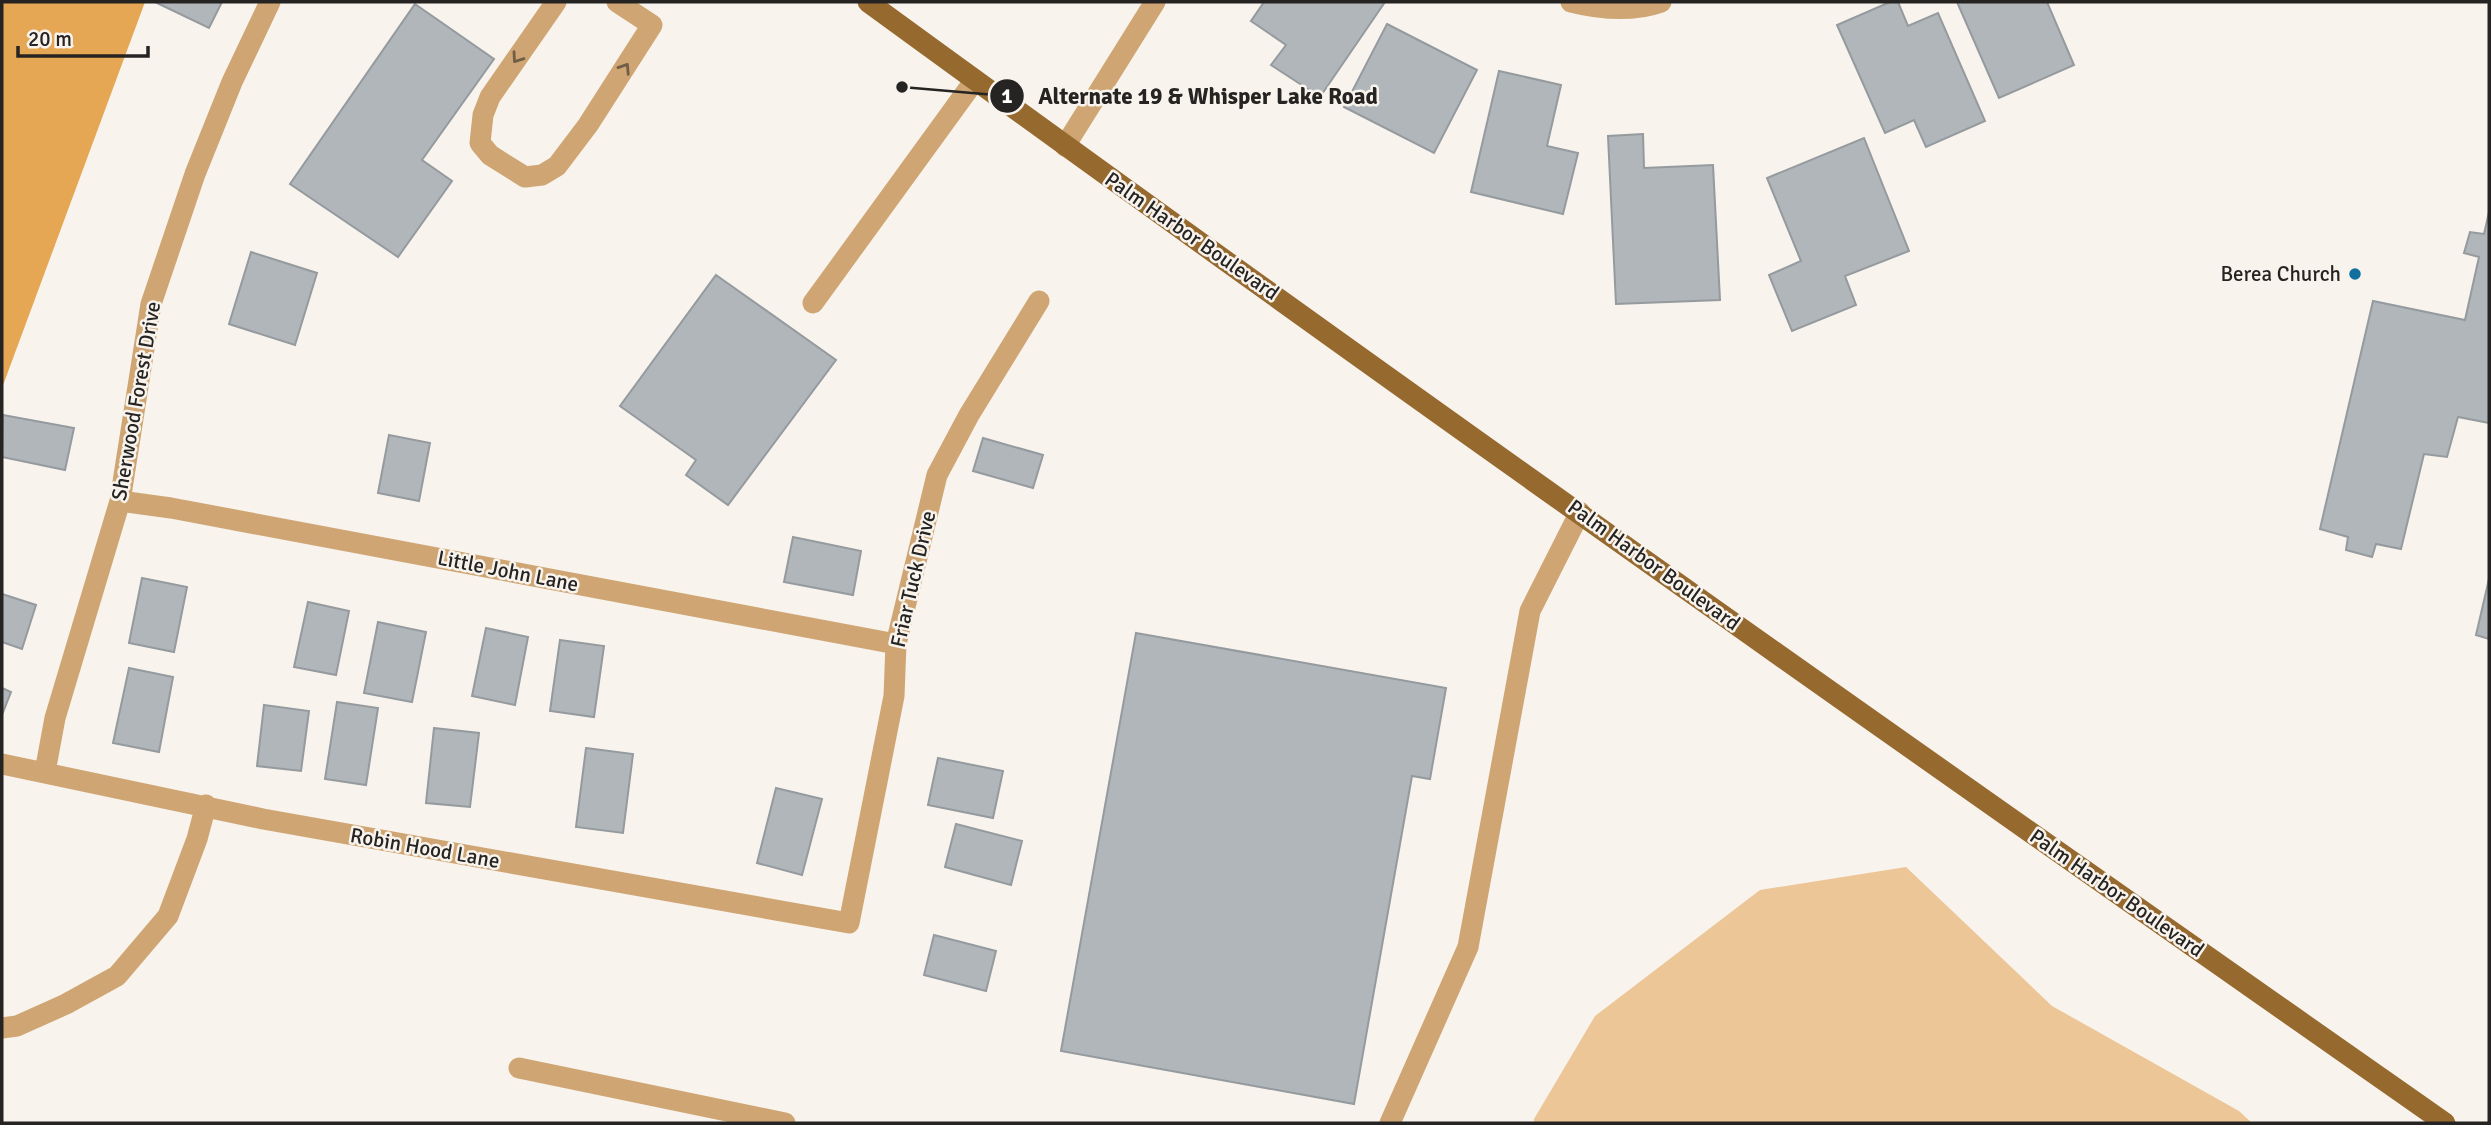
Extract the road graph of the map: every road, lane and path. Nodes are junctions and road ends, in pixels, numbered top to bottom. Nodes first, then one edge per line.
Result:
1 (270, 2) edge
2 (556, 2) edge
3 (617, 2) edge
4 (868, 2) edge
5 (1155, 2) edge
6 (1570, 2) edge
7 (1661, 2) edge
8 (975, 80) junction
9 (1065, 146) junction
10 (1039, 301) dead end
11 (813, 303) dead end
12 (120, 500) junction
13 (1580, 512) junction
14 (895, 644) junction
15 (2, 764) edge
16 (45, 772) junction
17 (206, 805) junction
18 (849, 923) joint
19 (2, 1028) edge
20 (519, 1068) dead end
21 (785, 1123) edge
22 (1390, 1123) edge
23 (2445, 1123) edge

1 - 12 street, Sherwood Forest Drive
2 -> 3 street
4 - 8 main road, Palm Harbor Boulevard
5 - 9 street
6 - 7 street
8 - 9 main road, Palm Harbor Boulevard
8 - 11 street
9 - 13 main road, Palm Harbor Boulevard
10 - 14 street, Friar Tuck Drive
12 - 14 street, Little John Lane
12 - 16 street, Sherwood Forest Drive
13 - 22 street
13 - 23 main road, Palm Harbor Boulevard
14 - 18 street, Friar Tuck Drive
15 - 16 street, Robin Hood Lane
16 - 17 street, Robin Hood Lane
17 - 18 street, Robin Hood Lane
17 - 19 street
20 - 21 street

